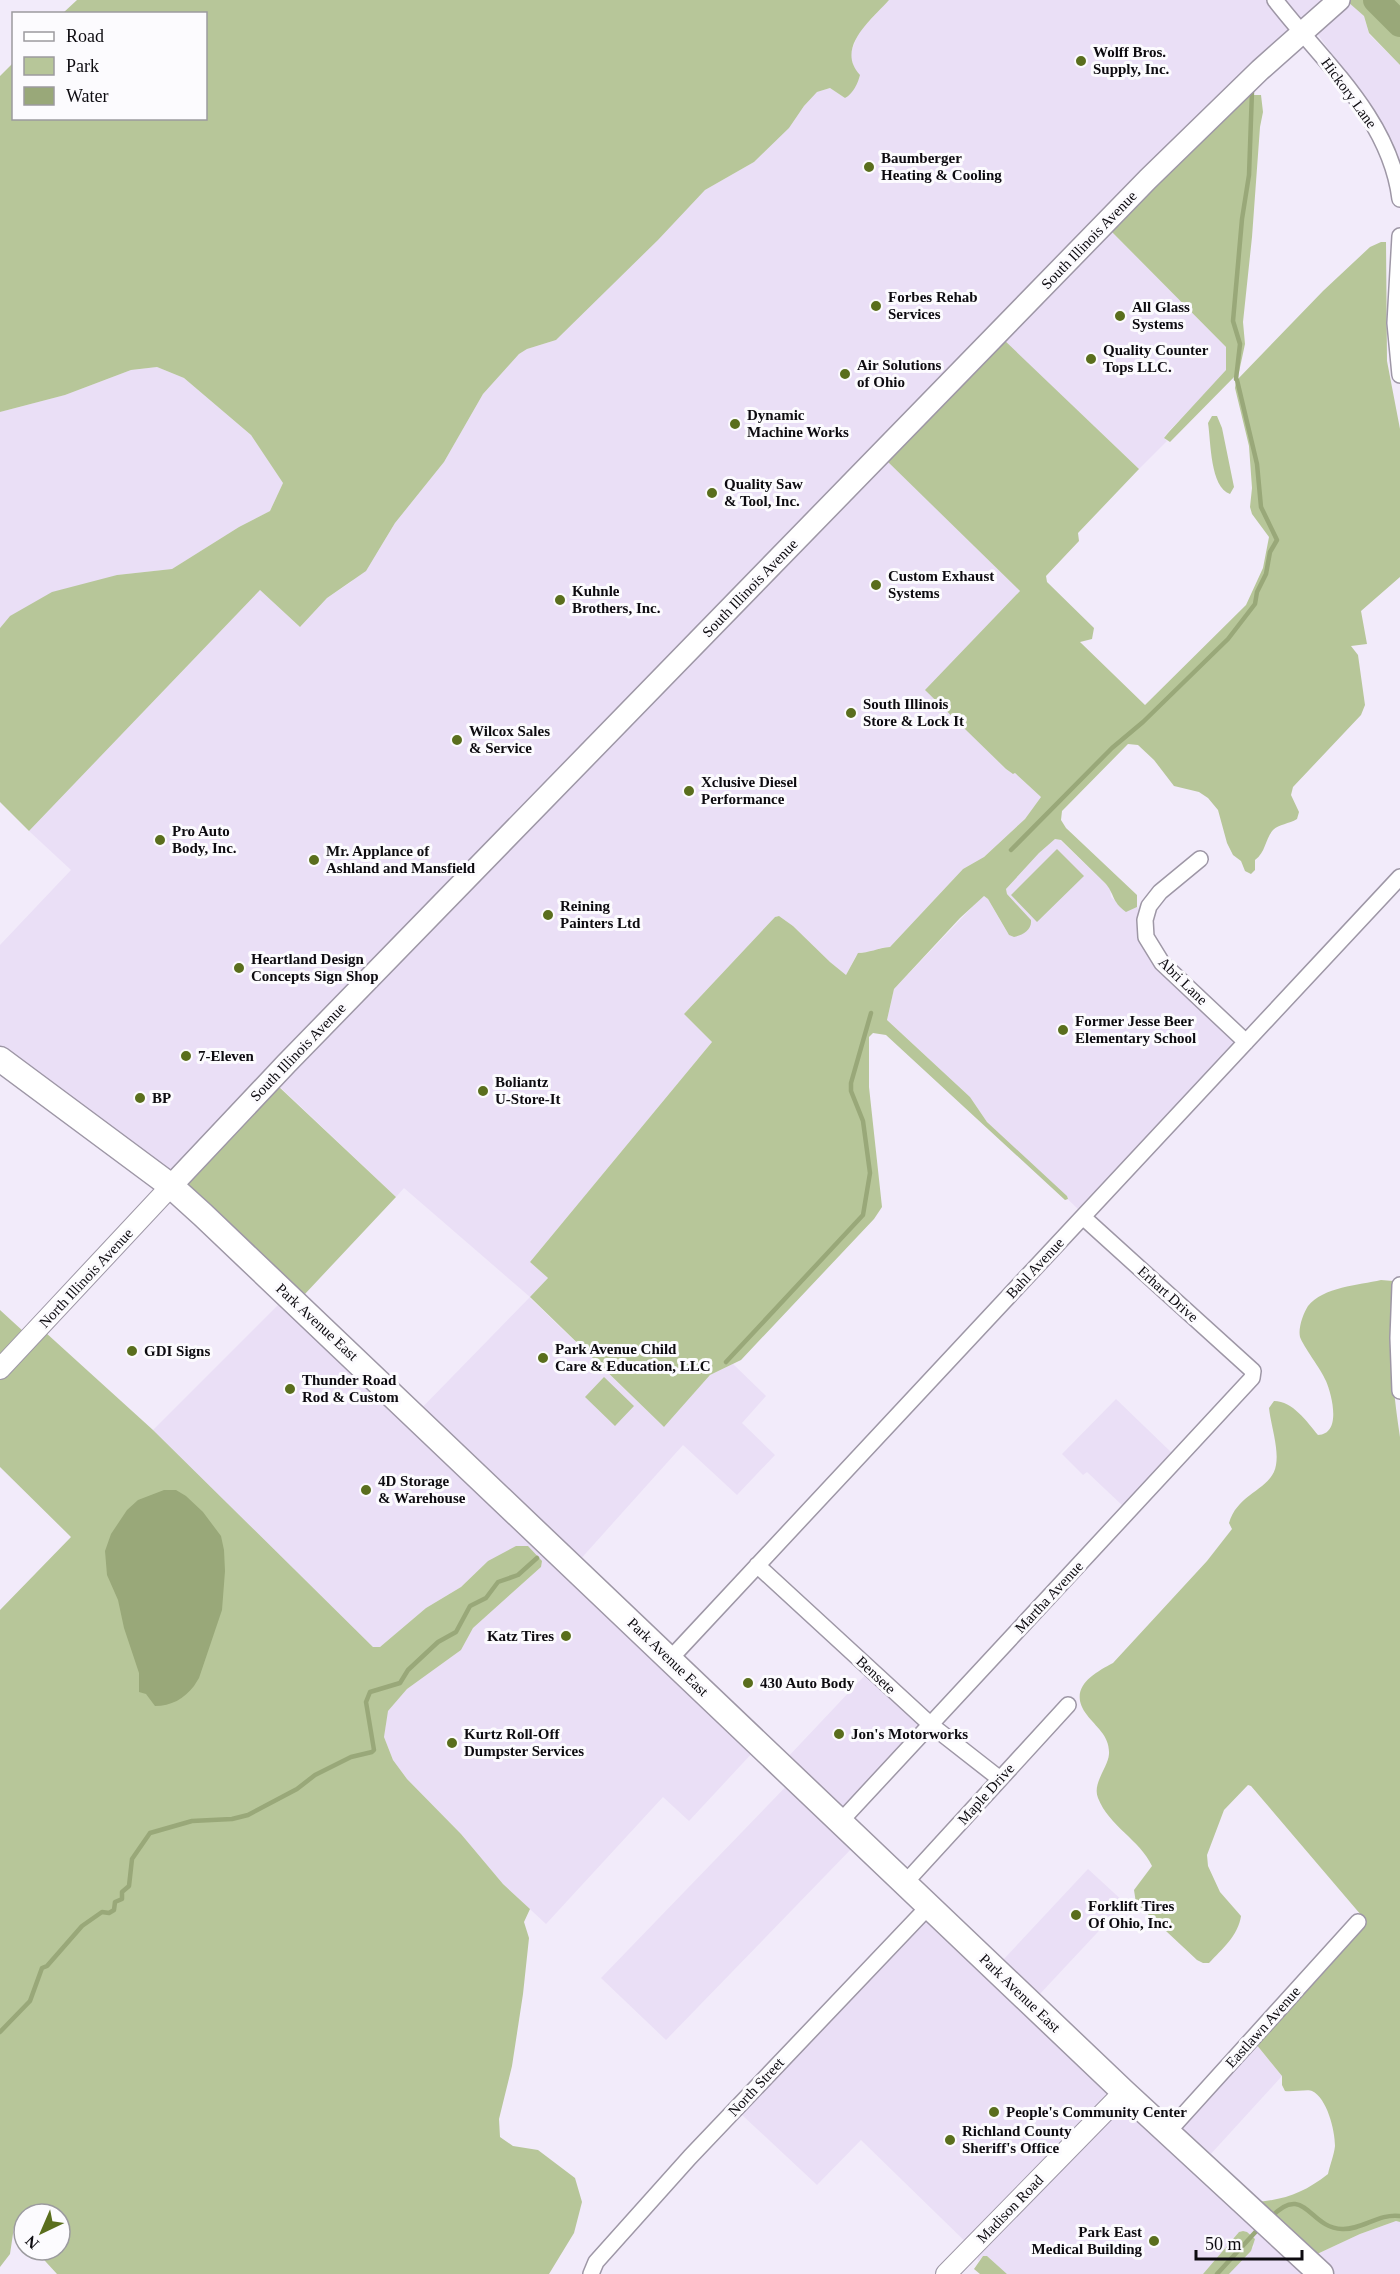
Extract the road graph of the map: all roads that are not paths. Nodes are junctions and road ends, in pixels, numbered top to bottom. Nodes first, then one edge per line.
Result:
1 (1275, 0) edge
2 (1336, 3) edge
3 (1303, 33) junction
4 (1400, 199) edge
5 (1400, 236) edge
6 (1400, 375) edge
7 (1200, 859) dead end
8 (1400, 877) edge
9 (1246, 1042) junction
10 (0, 1059) edge
11 (171, 1186) junction
12 (1083, 1217) junction
13 (1400, 1285) edge
14 (0, 1369) edge
15 (1253, 1371) joint
16 (1400, 1391) edge
17 (757, 1565) junction
18 (670, 1659) junction
19 (1068, 1705) dead end
20 (931, 1725) junction
21 (1000, 1779) junction
22 (840, 1822) junction
23 (905, 1883) junction
24 (929, 1906) junction
25 (1358, 1922) dead end
26 (1124, 2092) junction
27 (1167, 2133) junction
28 (591, 2274) edge
29 (946, 2274) edge
30 (1321, 2274) edge

1 - 3 street, Hickory Lane
2 - 3 main road, South Illinois Avenue
3 - 4 street, Hickory Lane
3 - 11 main road, South Illinois Avenue
5 - 6 street
7 - 9 street, Abri Lane
8 - 9 street, Bahl Avenue
9 - 12 street, Bahl Avenue
10 - 11 main road, Park Avenue East
11 - 14 street, North Illinois Avenue
11 - 18 main road, Park Avenue East
12 - 15 street, Erhart Drive
12 - 17 street, Bahl Avenue
13 - 16 street
15 - 20 street, Martha Avenue
17 - 18 street, Bahl Avenue
17 - 20 street, Bensete
18 - 22 main road, Park Avenue East
19 - 21 street, Maple Drive
20 - 21 street, Bensete
20 - 22 street, Martha Avenue
21 - 23 street, Maple Drive
22 - 23 main road, Park Avenue East
23 - 24 main road, Park Avenue East
24 - 26 main road, Park Avenue East
24 - 28 street, North Street
25 - 27 street, Eastlawn Avenue
26 - 27 main road, Park Avenue East
26 - 29 street, Madison Road
27 - 30 main road, Park Avenue East

